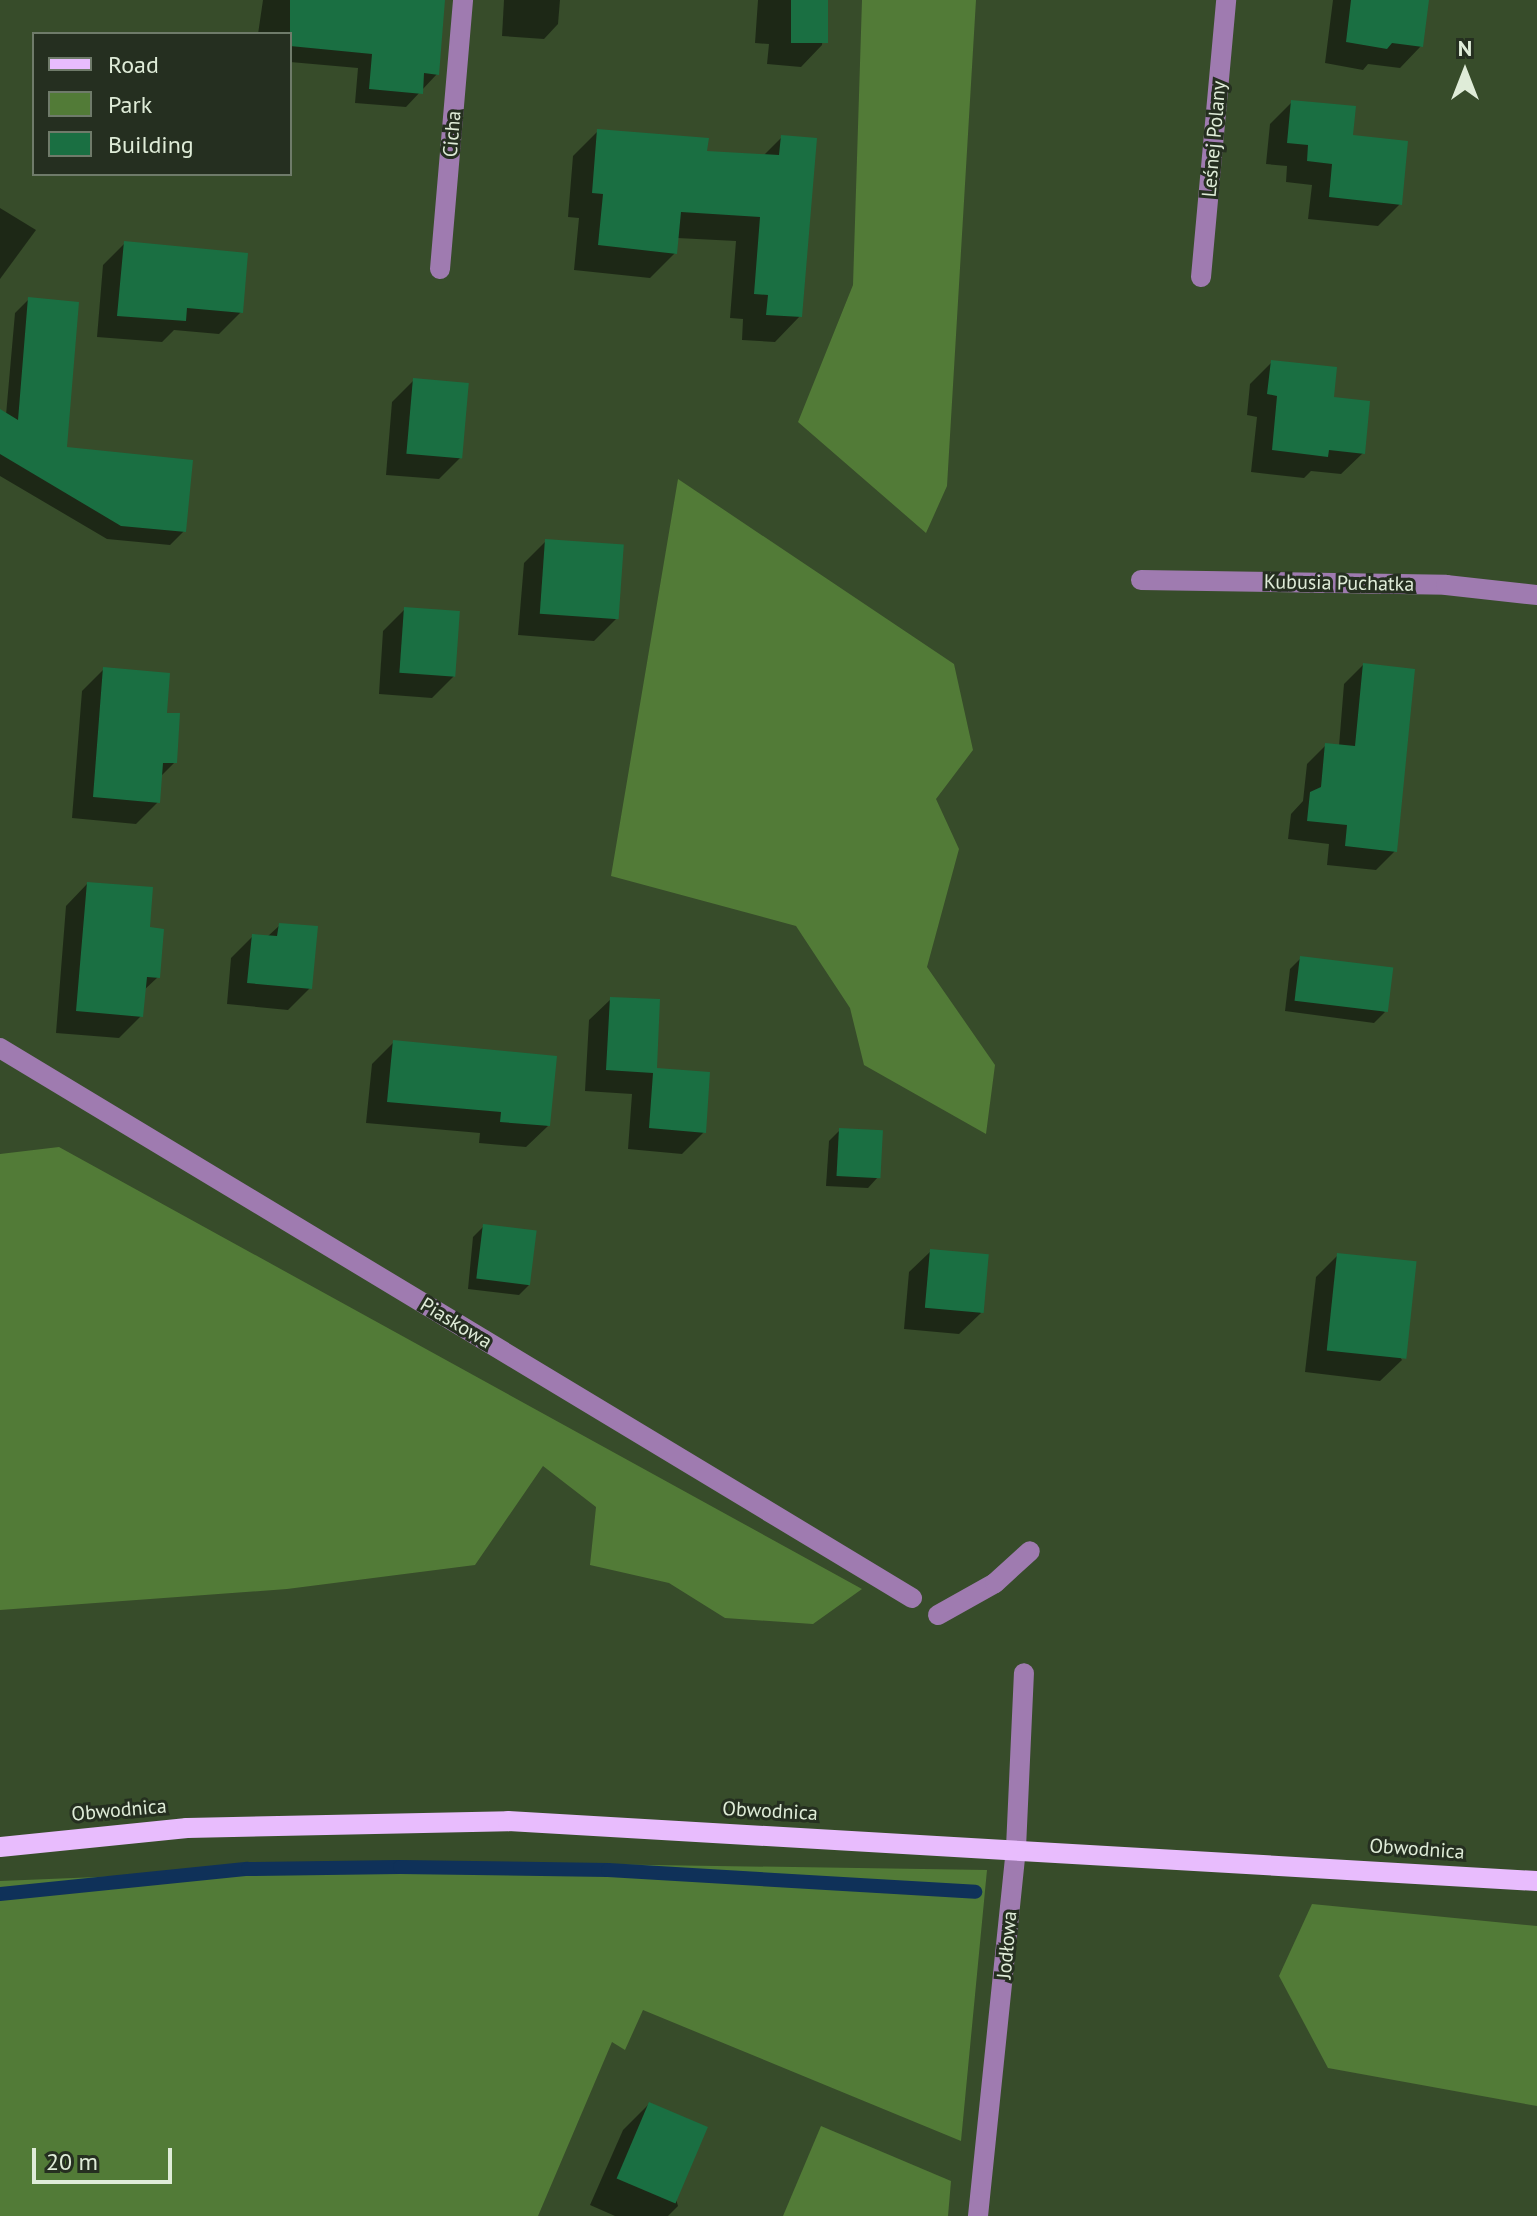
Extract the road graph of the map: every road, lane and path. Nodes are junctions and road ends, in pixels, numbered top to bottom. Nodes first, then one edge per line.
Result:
1 (463, 0) edge
2 (1226, 0) edge
3 (440, 269) dead end
4 (1201, 277) dead end
5 (1141, 580) dead end
6 (1537, 595) edge
7 (0, 1048) edge
8 (1030, 1551) dead end
9 (912, 1598) dead end
10 (938, 1615) dead end
11 (1024, 1673) dead end
12 (0, 1847) edge
13 (1016, 1848) junction
14 (1537, 1881) edge
15 (978, 2216) edge

1 - 3 street, Cicha
2 - 4 street, Leśnej Polany
5 - 6 street, Kubusia Puchatka
7 - 9 street, Piaskowa
8 - 10 street
11 - 13 street, Jodłowa
12 - 13 main road, Obwodnica
13 - 14 main road, Obwodnica
13 - 15 street, Jodłowa

